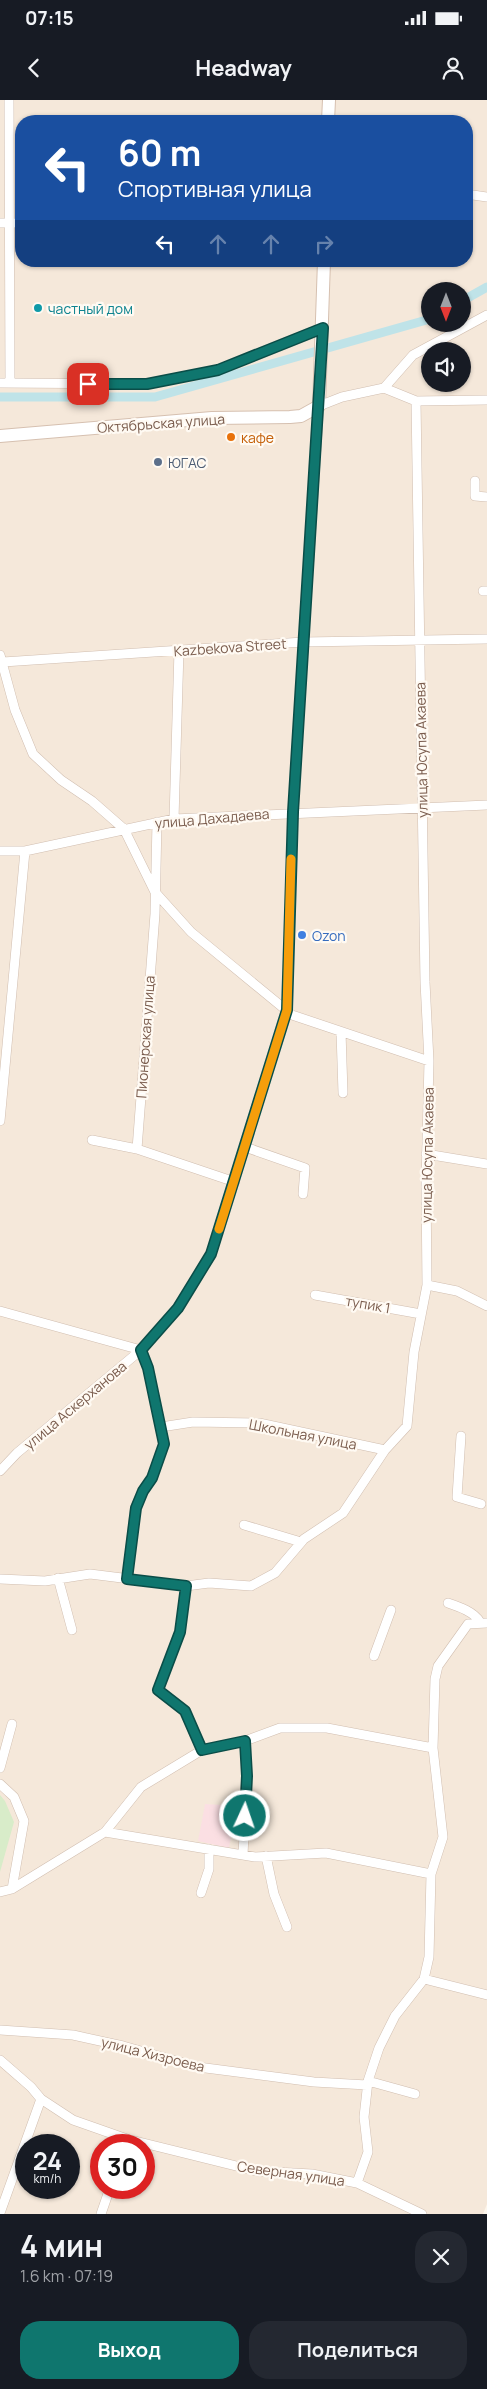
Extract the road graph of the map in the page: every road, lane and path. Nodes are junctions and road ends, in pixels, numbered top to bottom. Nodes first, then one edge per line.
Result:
1 (9, 100) edge
2 (328, 100) edge
3 (328, 115) edge
4 (473, 195) edge
5 (487, 197) edge
6 (0, 222) edge
7 (10, 222) junction
8 (15, 222) edge
9 (324, 267) edge
10 (487, 315) edge
11 (323, 333) junction
12 (0, 383) edge
13 (10, 383) junction
14 (384, 388) junction
15 (487, 400) edge
16 (416, 401) junction
17 (320, 406) junction
18 (0, 436) edge
19 (475, 481) dead end
20 (487, 497) edge
21 (487, 639) edge
22 (419, 640) junction
23 (304, 642) junction
24 (178, 650) junction
25 (1, 659) edge
26 (487, 804) edge
27 (422, 809) junction
28 (293, 812) junction
29 (174, 819) junction
30 (157, 822) junction
31 (124, 829) junction
32 (0, 851) edge
33 (26, 851) junction
34 (155, 892) junction
35 (287, 1010) junction
36 (341, 1032) junction
37 (429, 1061) junction
38 (344, 1094) dead end
39 (0, 1121) edge
40 (92, 1140) dead end
41 (245, 1147) junction
42 (136, 1149) junction
43 (426, 1154) junction
44 (487, 1164) edge
45 (235, 1182) junction
46 (304, 1194) dead end
47 (427, 1285) junction
48 (315, 1295) dead end
49 (487, 1306) edge
50 (0, 1311) edge
51 (421, 1314) junction
52 (141, 1350) junction
53 (161, 1427) junction
54 (461, 1436) dead end
55 (385, 1450) junction
56 (0, 1471) edge
57 (482, 1504) dead end
58 (244, 1525) dead end
59 (301, 1542) junction
60 (58, 1578) junction
61 (0, 1579) edge
62 (127, 1579) junction
63 (186, 1586) junction
64 (448, 1603) dead end
65 (391, 1610) dead end
66 (484, 1623) edge
67 (72, 1630) dead end
68 (374, 1656) dead end
69 (12, 1724) dead end
70 (245, 1741) junction
71 (433, 1748) junction
72 (202, 1750) junction
73 (0, 1768) edge
74 (0, 1784) edge
75 (105, 1832) junction
76 (209, 1849) junction
77 (243, 1855) junction
78 (266, 1856) junction
79 (431, 1874) junction
80 (12, 1889) junction
81 (0, 1892) edge
82 (201, 1893) dead end
83 (287, 1927) dead end
84 (424, 1979) junction
85 (487, 1995) edge
86 (0, 2030) edge
87 (0, 2060) edge
88 (367, 2083) junction
89 (415, 2094) dead end
90 (41, 2099) junction
91 (107, 2134) edge
92 (155, 2148) edge
93 (357, 2183) junction
94 (106, 2199) edge
95 (1, 2214) edge
96 (101, 2214) edge
97 (422, 2214) edge

1 - 7 street
2 - 3 street
4 - 5 street
6 - 7 street
7 - 8 street
7 - 13 street
9 - 11 street, улица Аскерханова
10 - 14 street
11 - 13 street
11 - 17 street, улица Аскерханова
12 - 13 street
14 - 16 street
14 - 17 street
15 - 16 street
16 - 22 street, улица Юсупа Акаева
17 - 18 street, Октябрьская улица
17 - 23 street, улица Аскерханова
19 - 20 street
21 - 22 street, Kazbekova Street
22 - 23 street, Kazbekova Street
22 - 27 street, улица Юсупа Акаева
23 - 24 street, Kazbekova Street
23 - 28 street, улица Аскерханова
24 - 25 street, Kazbekova Street
24 - 29 street
25 - 31 street
26 - 27 street, улица Дахадаева
27 - 28 street, улица Дахадаева
27 - 37 street, улица Юсупа Акаева
28 - 29 street, улица Дахадаева
28 - 35 street, улица Аскерханова
29 - 30 street, улица Дахадаева
30 - 31 street, улица Дахадаева
30 - 34 street, Пионерская улица
31 - 33 street, улица Дахадаева
31 - 34 street
32 - 33 street, улица Дахадаева
33 - 39 street
34 - 35 street
34 - 42 street, Пионерская улица
35 - 36 street
35 - 41 street, улица Аскерханова
36 - 37 street
36 - 38 street
37 - 43 street, улица Юсупа Акаева
40 - 42 street
41 - 45 street, улица Аскерханова
41 - 46 street
42 - 45 street
43 - 44 street
43 - 47 street, улица Юсупа Акаева
45 - 52 street, улица Аскерханова
47 - 49 street
47 - 51 street, улица Юсупа Акаева
48 - 51 street, тупик 1
50 - 52 street
51 - 55 street, улица Юсупа Акаева
52 - 53 street
52 - 56 street, улица Аскерханова
53 - 55 street, Школьная улица
53 - 62 street
54 - 57 street
55 - 59 street, улица Юсупа Акаева
58 - 59 street
59 - 63 street, улица Юсупа Акаева
60 - 61 street, улица Юсупа Акаева
60 - 62 street, улица Юсупа Акаева
60 - 67 street
62 - 63 street, улица Юсупа Акаева
63 - 72 street
64 - 66 street
65 - 68 street
66 - 71 street
69 - 73 street
70 - 71 street
70 - 72 street
70 - 77 street
71 - 79 street
72 - 75 street
74 - 80 street
75 - 76 street
75 - 80 street
76 - 77 street
76 - 82 street
77 - 78 street
78 - 79 street
78 - 83 street
79 - 84 street
80 - 81 street
84 - 85 street
84 - 88 street
86 - 88 street, улица Хизроева
87 - 90 street, Северная улица
88 - 89 street, улица Хизроева
88 - 93 street
90 - 91 street, Северная улица
90 - 95 street
92 - 93 street, Северная улица
93 - 97 street, Северная улица
94 - 96 street

